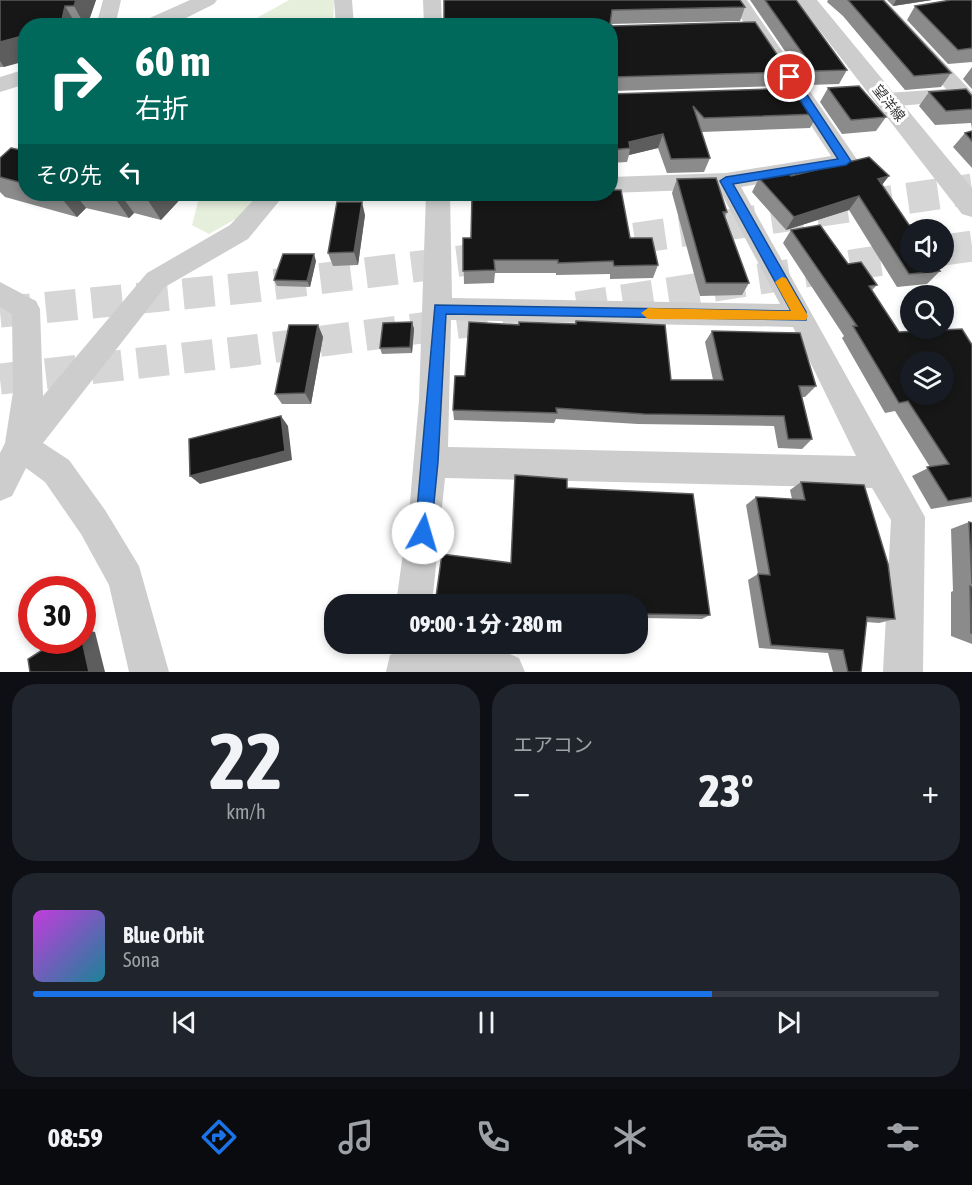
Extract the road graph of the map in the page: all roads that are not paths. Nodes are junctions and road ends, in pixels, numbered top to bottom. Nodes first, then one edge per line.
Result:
1 (112, 0) edge
2 (207, 0) edge
3 (343, 0) edge
4 (432, 0) edge
5 (738, 0) edge
6 (806, 0) edge
7 (882, 7) edge
8 (909, 11) dead end
9 (107, 18) edge
10 (168, 18) edge
11 (344, 18) edge
12 (433, 18) edge
13 (734, 28) edge
14 (756, 28) junction
15 (972, 70) edge
16 (940, 72) junction
17 (18, 79) edge
18 (0, 85) edge
19 (813, 93) junction
20 (777, 94) edge
21 (875, 95) junction
22 (967, 100) edge
23 (726, 181) junction
24 (618, 185) edge
25 (267, 201) edge
26 (438, 201) edge
27 (972, 207) edge
28 (0, 293) edge
29 (440, 309) junction
30 (801, 316) junction
31 (21, 446) junction
32 (431, 462) junction
33 (881, 472) junction
34 (0, 484) edge
35 (415, 594) edge
36 (405, 661) edge
37 (149, 672) edge
38 (505, 672) edge
39 (903, 672) edge

1 - 9 street
2 - 10 street
3 - 11 street
4 - 12 street
5 - 14 street
6 - 21 street, 望洋線
7 - 8 street
7 - 16 street
13 - 14 street
14 - 19 street
15 - 16 street
16 - 22 street
17 - 18 street
19 - 20 street
19 - 23 street
21 - 22 street
21 - 27 street, 望洋線
23 - 24 street
23 - 30 street
25 - 31 street
26 - 29 street
28 - 31 street
29 - 30 street
29 - 32 street
30 - 33 street
31 - 34 street
31 - 37 street
32 - 33 street
32 - 35 street
33 - 39 street
36 - 38 street

